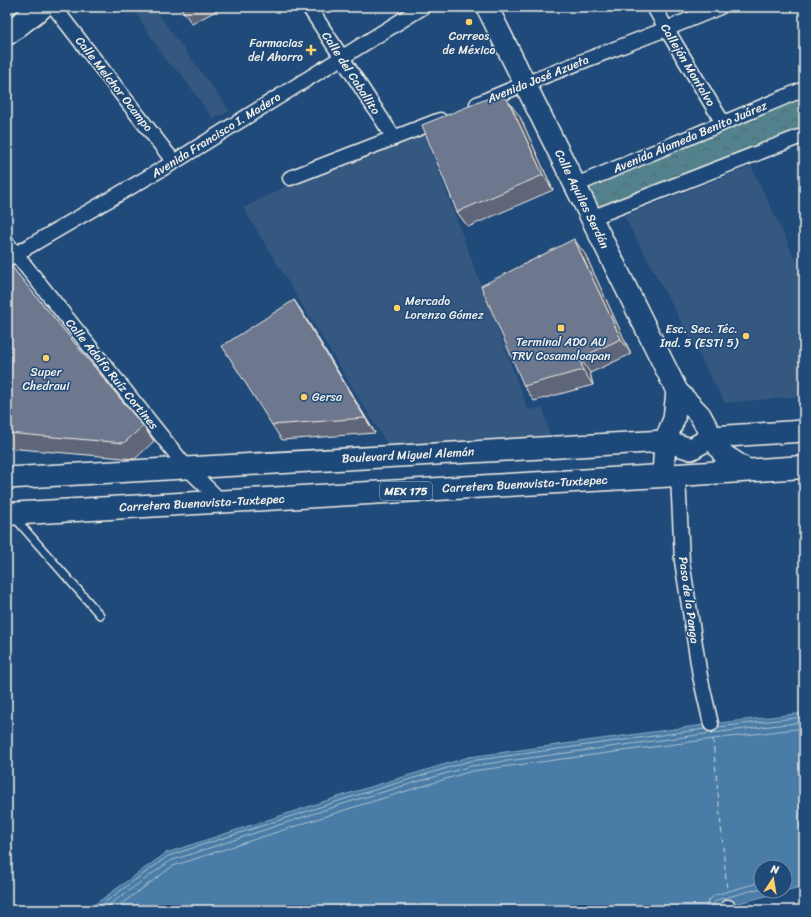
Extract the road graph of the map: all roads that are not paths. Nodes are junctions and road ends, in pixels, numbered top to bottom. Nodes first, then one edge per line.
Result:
1 (42, 7) edge
2 (54, 7) edge
3 (309, 7) edge
4 (423, 7) edge
5 (487, 7) edge
6 (654, 7) edge
7 (720, 7) edge
8 (666, 30) junction
9 (7, 34) edge
10 (341, 57) junction
11 (525, 83) junction
12 (804, 89) edge
13 (466, 108) edge
14 (452, 115) edge
15 (723, 123) junction
16 (804, 135) edge
17 (394, 138) junction
18 (174, 162) junction
19 (290, 178) dead end
20 (576, 185) junction
21 (591, 218) junction
22 (10, 252) edge
23 (677, 391) junction
24 (804, 431) edge
25 (712, 436) junction
26 (665, 440) junction
27 (804, 466) edge
28 (187, 468) junction
29 (747, 470) junction
30 (671, 475) junction
31 (7, 478) edge
32 (222, 502) junction
33 (8, 513) edge
34 (100, 615) dead end
35 (711, 724) dead end

1 - 9 street
2 - 18 street, Calle Melchor Ocampo
3 - 10 street, Calle del Caballito
4 - 10 street, Avenida Francisco I. Madero
5 - 11 street, Calle Aquiles Serdán
6 - 8 street, Callejón Montalvo
7 - 8 street, Avenida José Azueta
8 - 11 street, Avenida José Azueta
8 - 15 street, Callejón Montalvo
10 - 17 street, Calle del Caballito
10 - 18 street, Avenida Francisco I. Madero
11 - 13 street, Avenida José Azueta
11 - 20 street, Calle Aquiles Serdán
12 - 15 street, Avenida Alameda Benito Juárez
14 - 17 street
15 - 20 street, Avenida Alameda Benito Juárez
16 - 21 street
17 - 19 street
18 - 22 street, Avenida Francisco I. Madero
20 - 21 street, Calle Aquiles Serdán
21 - 23 street, Calle Aquiles Serdán
22 - 28 street, Calle Adolfo Ruíz Cortines
23 - 25 street, Calle Aquiles Serdán
23 - 26 street
24 - 25 street, Boulevard Miguel Alemán
25 - 26 street, Boulevard Miguel Alemán
25 - 29 street, Calle Aquiles Serdán
26 - 28 street, Boulevard Miguel Alemán
26 - 30 street
27 - 29 main road, Carretera Buenavista-Tuxtepec / MEX 175
28 - 31 street, Boulevard Miguel Alemán
28 - 32 street, Calle Adolfo Ruíz Cortines
29 - 30 main road, Carretera Buenavista-Tuxtepec / MEX 175
30 - 32 main road, Carretera Buenavista-Tuxtepec / MEX 175
30 - 35 street, Paso de la Panga
32 - 33 main road, Carretera Buenavista-Tuxtepec / MEX 175
33 - 34 lane

